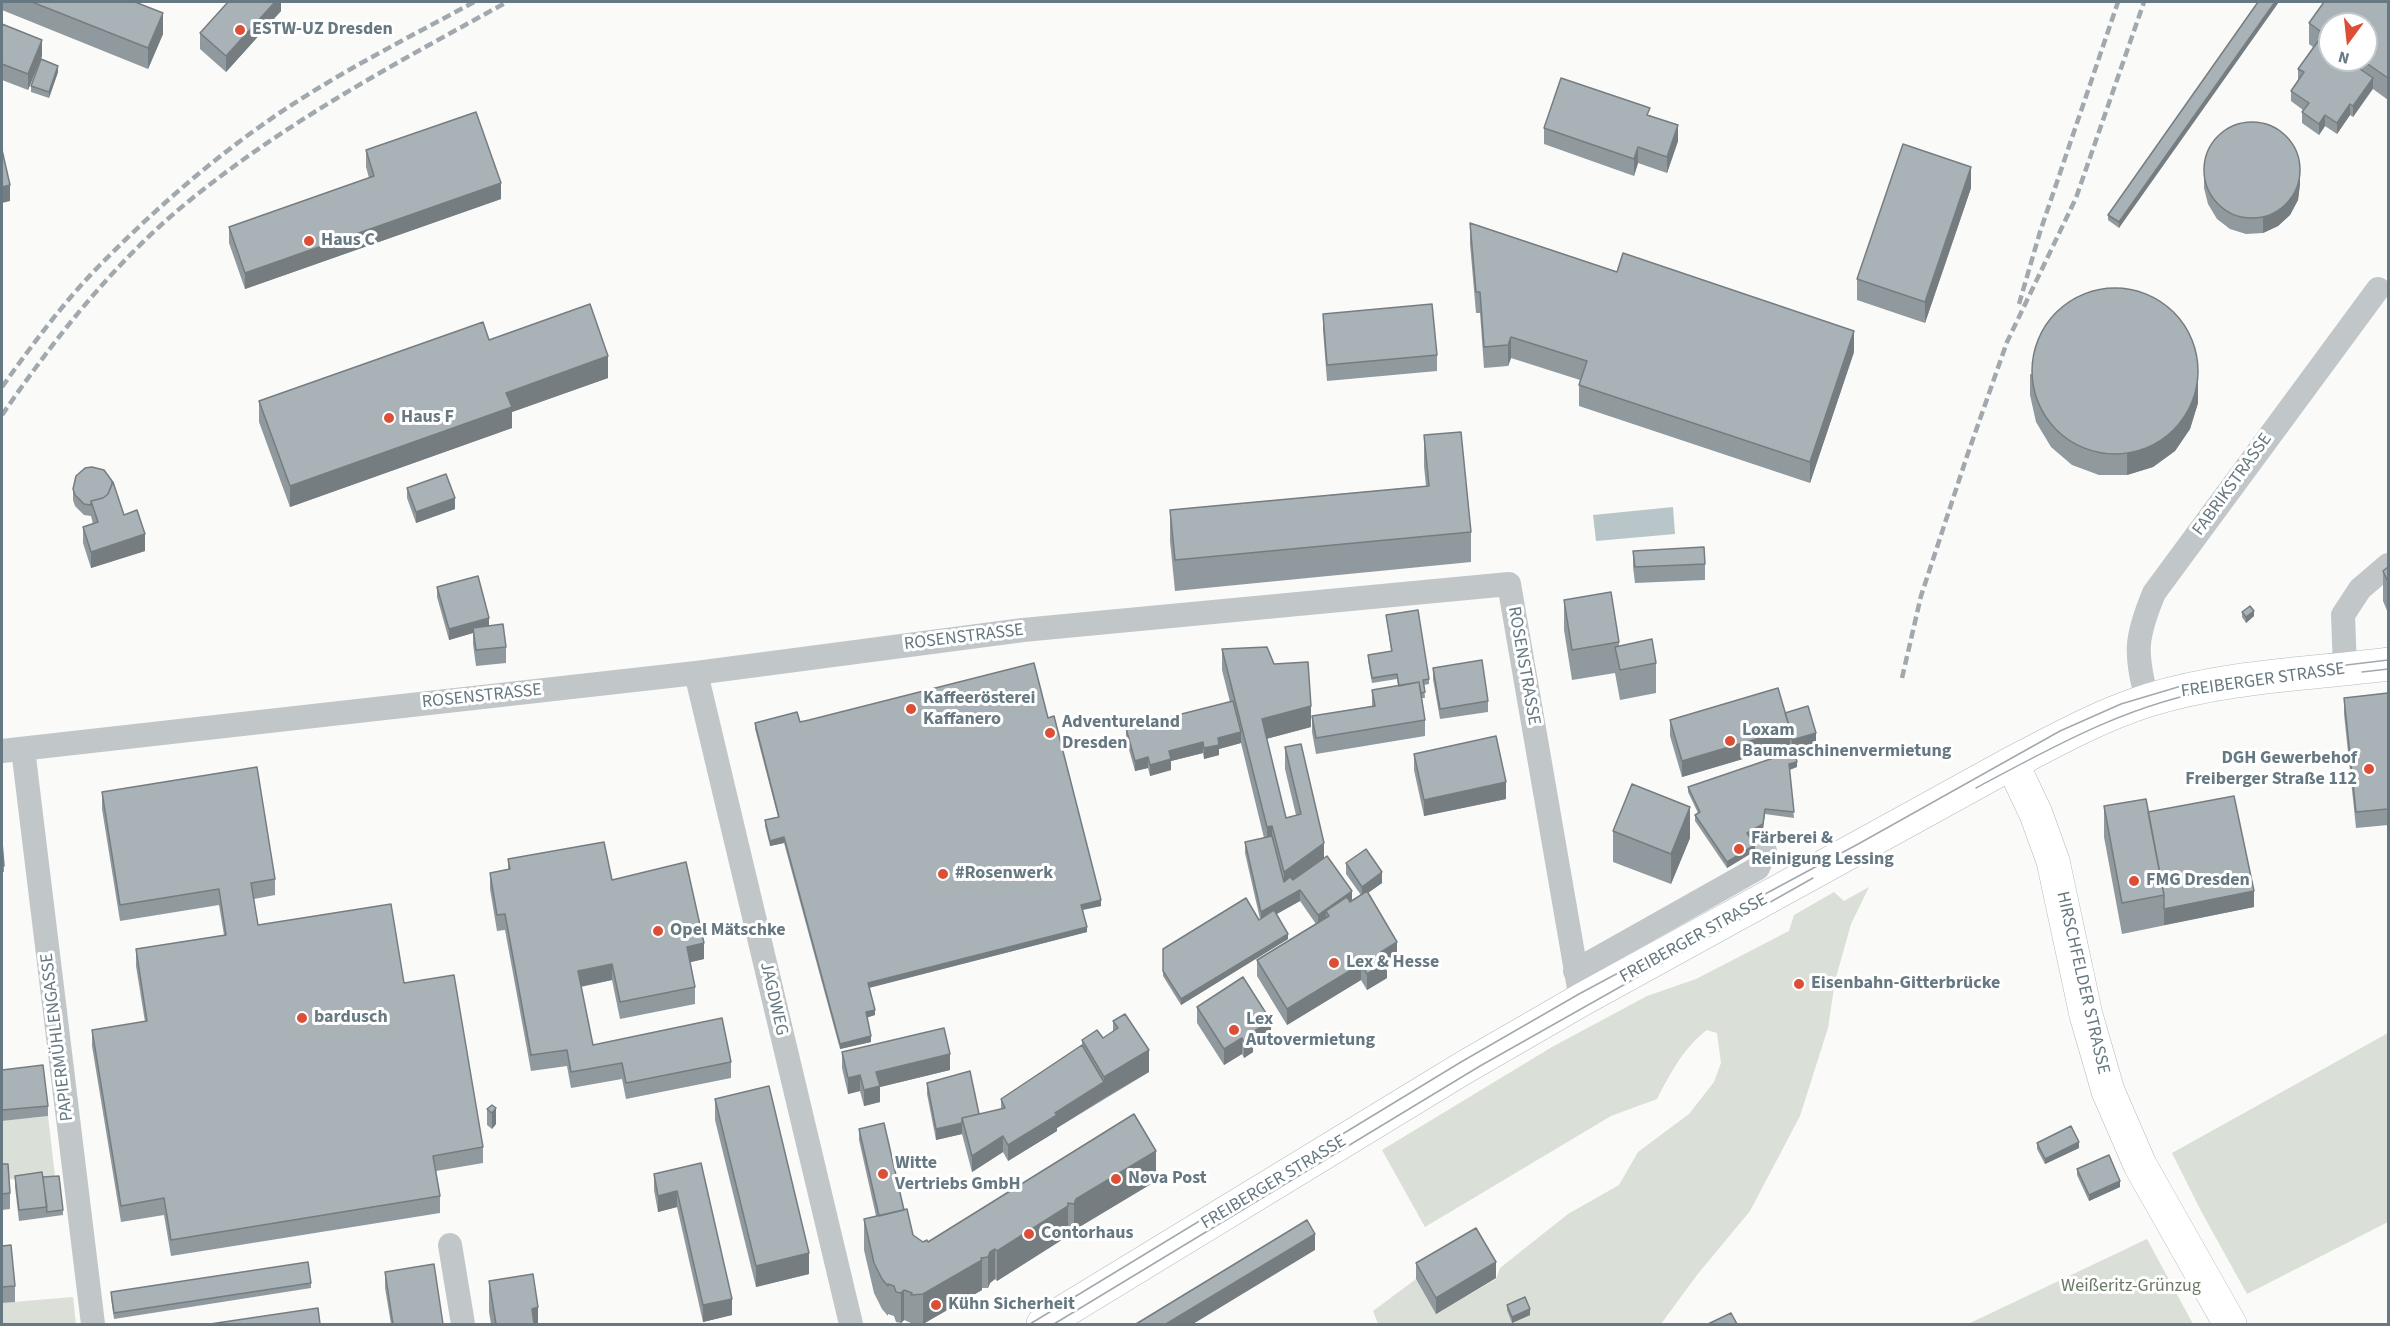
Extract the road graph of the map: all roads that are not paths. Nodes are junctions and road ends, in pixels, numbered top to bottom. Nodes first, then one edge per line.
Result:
1 (2378, 289) dead end
2 (2388, 565) edge
3 (2388, 664) edge
4 (2345, 669) junction
5 (696, 673) junction
6 (2147, 700) junction
7 (12, 750) edge
8 (2012, 763) junction
9 (1765, 851) dead end
10 (1578, 985) junction
11 (450, 1245) dead end
12 (93, 1324) edge
13 (463, 1324) edge
14 (851, 1324) edge
15 (1043, 1324) edge
16 (2230, 1324) edge

1 - 6 street, FABRIKSTRASSE
2 - 4 street
3 - 4 street, FREIBERGER STRASSE
4 - 6 street, FREIBERGER STRASSE
5 - 7 street, ROSENSTRASSE
5 - 10 street, ROSENSTRASSE
5 - 14 street, JAGDWEG
6 - 8 street, FREIBERGER STRASSE
7 - 12 street, PAPIERMÜHLENGASSE
8 - 10 street, FREIBERGER STRASSE
8 - 16 street, HIRSCHFELDER STRASSE
9 - 10 street
10 - 15 street, FREIBERGER STRASSE
11 - 13 street

